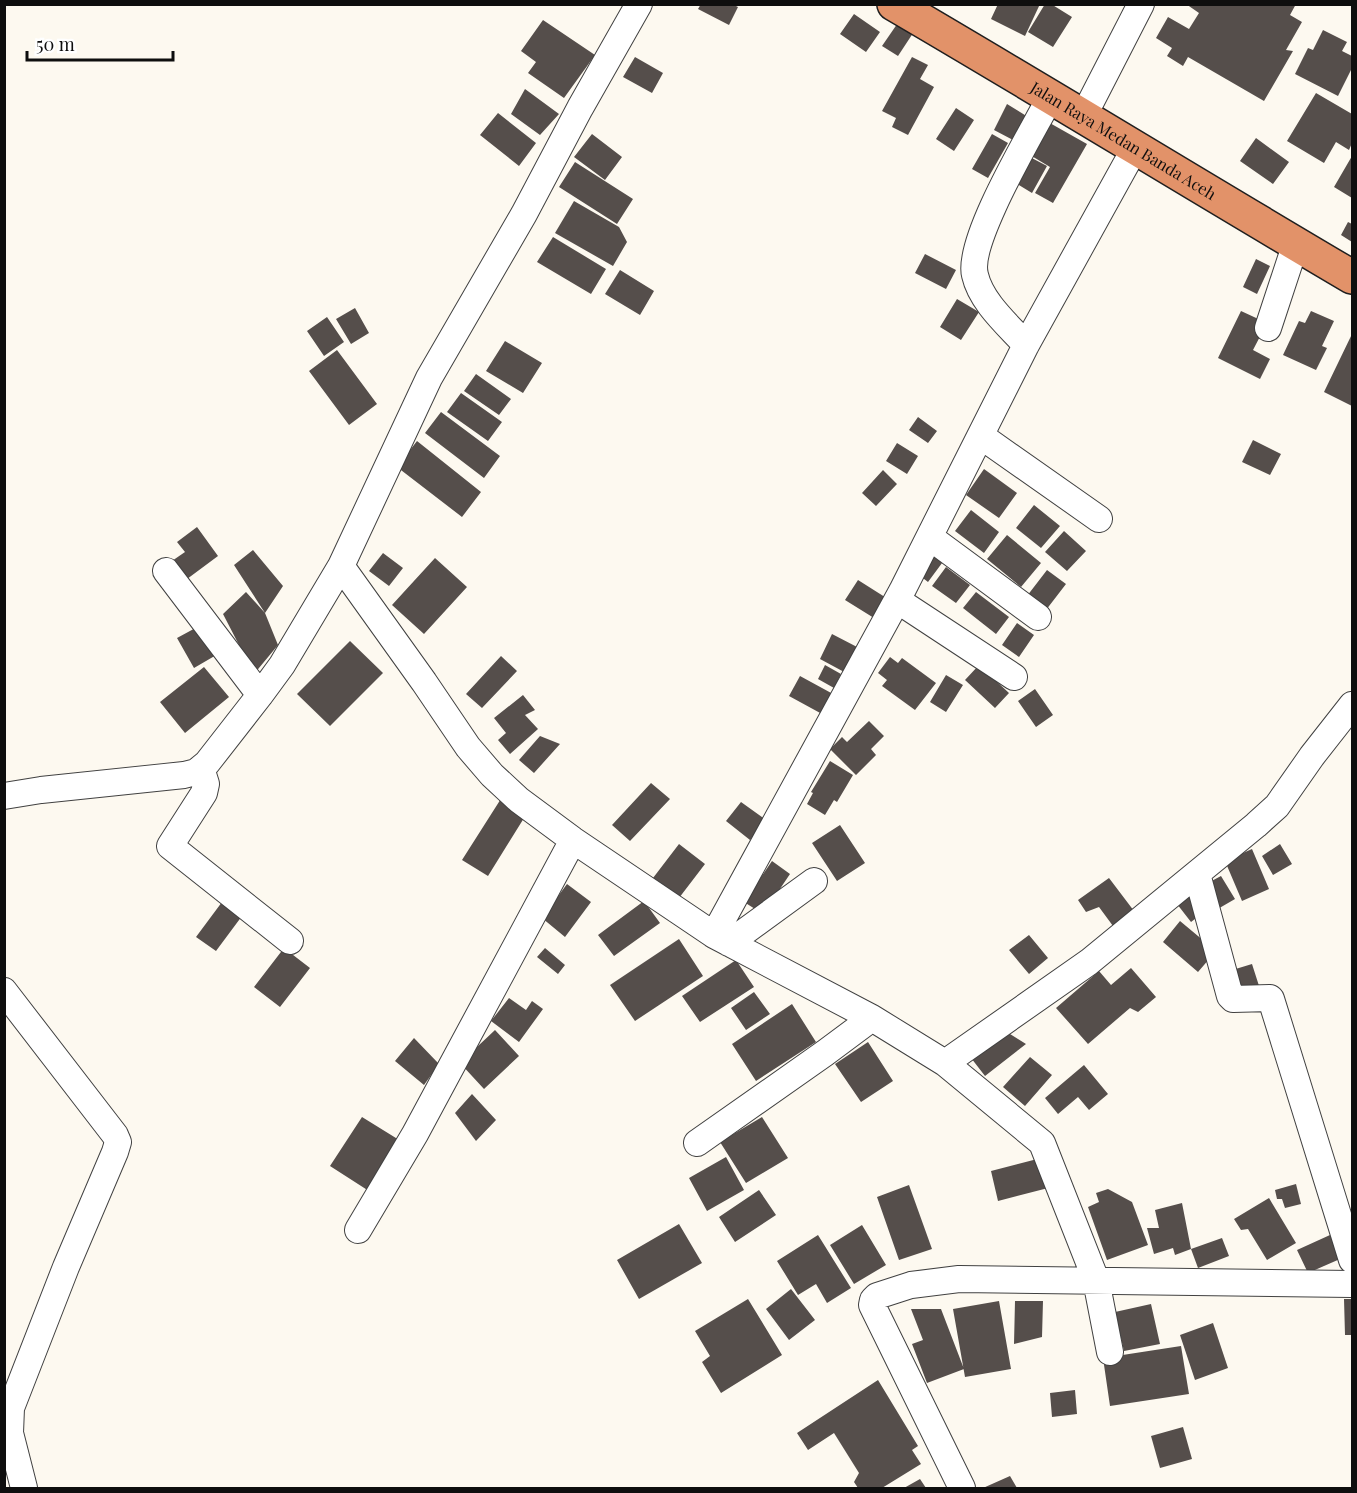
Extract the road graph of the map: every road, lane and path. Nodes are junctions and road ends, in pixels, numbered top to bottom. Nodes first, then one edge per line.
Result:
1 (639, 4) edge
2 (894, 4) edge
3 (1141, 4) edge
4 (1051, 96) junction
5 (1084, 115) junction
6 (1135, 148) junction
7 (1296, 243) junction
8 (1353, 277) edge
9 (1268, 328) dead end
10 (1026, 345) junction
11 (981, 436) junction
12 (1099, 519) dead end
13 (931, 538) junction
14 (342, 566) junction
15 (166, 571) dead end
16 (897, 600) junction
17 (1038, 617) dead end
18 (1014, 677) dead end
19 (260, 695) junction
20 (1353, 705) edge
21 (201, 768) junction
22 (4, 796) edge
23 (573, 840) junction
24 (1197, 874) junction
25 (814, 881) dead end
26 (722, 939) junction
27 (290, 941) dead end
28 (4, 991) edge
29 (872, 1018) junction
30 (945, 1063) junction
31 (697, 1143) dead end
32 (358, 1230) dead end
33 (1353, 1260) edge
34 (1096, 1280) junction
35 (1353, 1284) edge
36 (1110, 1352) dead end
37 (24, 1488) edge
38 (962, 1488) edge

1 - 14 street
2 - 4 highway, Jalan Raya Medan Banda Aceh
3 - 5 street
4 - 5 highway, Jalan Raya Medan Banda Aceh
4 - 10 street
5 - 6 highway, Jalan Raya Medan Banda Aceh
6 - 7 highway, Jalan Raya Medan Banda Aceh
6 - 10 street
7 - 8 highway, Jalan Raya Medan Banda Aceh
7 - 9 street
10 - 11 street
11 - 12 street
11 - 13 street
13 - 16 street
13 - 17 street
14 - 19 street
14 - 23 street
15 - 19 street
16 - 18 street
16 - 26 street
19 - 21 street
20 - 24 street
21 - 22 street
21 - 27 street
23 - 26 street
23 - 32 street
24 - 30 street
24 - 33 street
25 - 26 street
26 - 29 street
28 - 37 street
29 - 30 street
29 - 31 street
30 - 34 street
34 - 35 street
34 - 36 street
34 - 38 street

